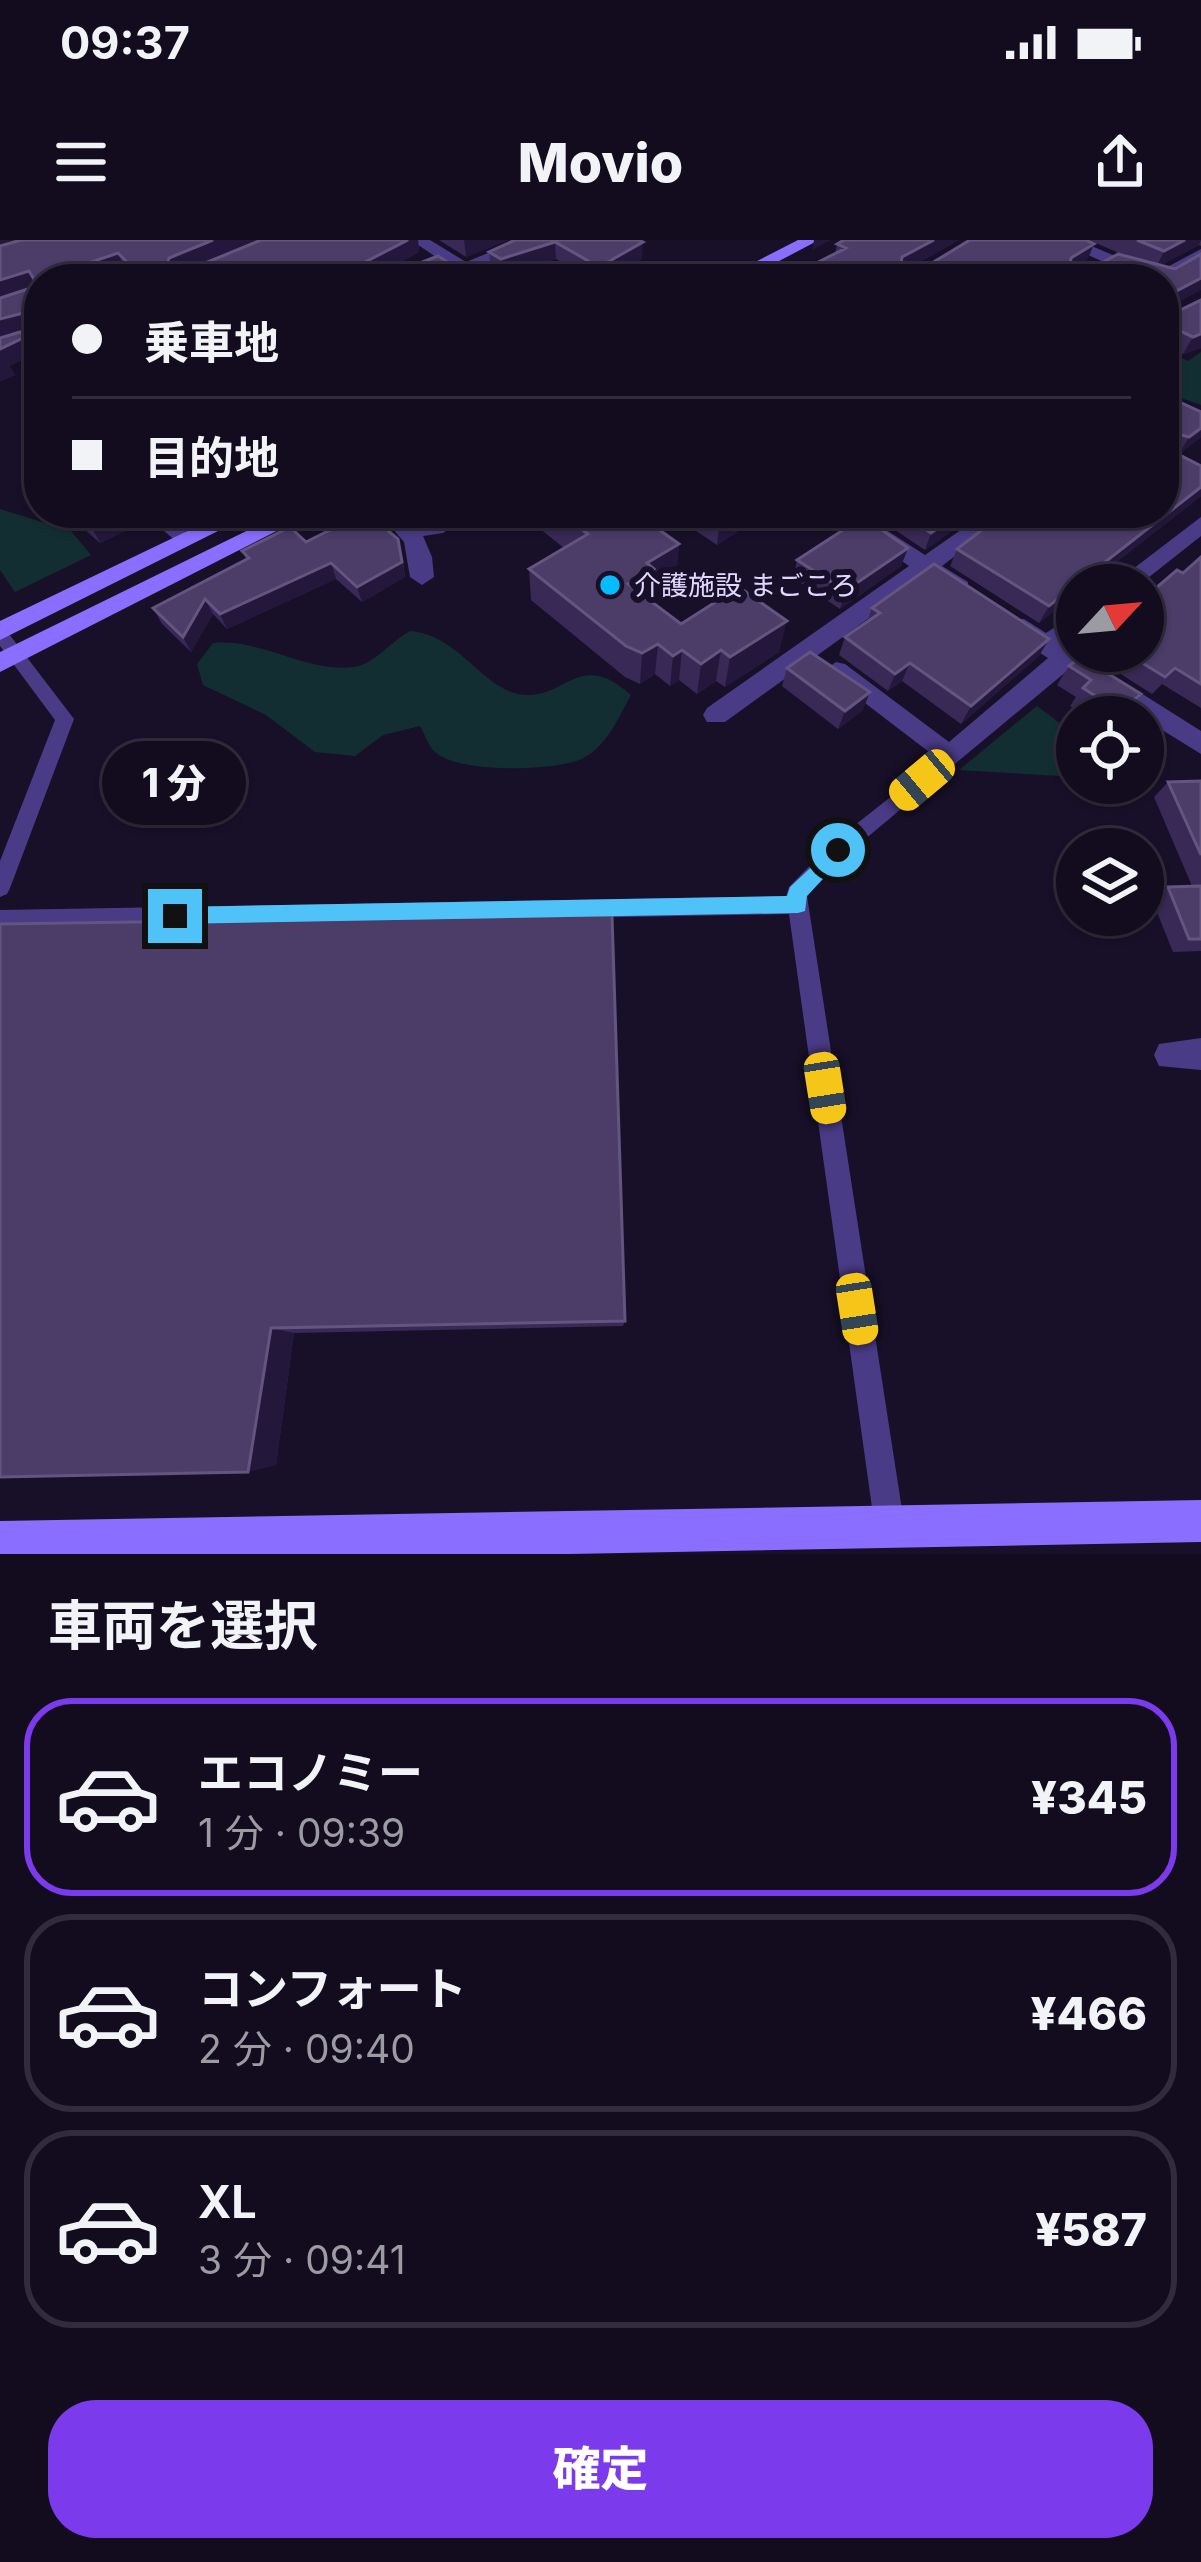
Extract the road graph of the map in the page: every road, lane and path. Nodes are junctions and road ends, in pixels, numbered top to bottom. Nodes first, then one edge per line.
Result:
1 (419, 240) edge
2 (534, 240) edge
3 (812, 240) edge
4 (1063, 240) edge
5 (834, 250) edge
6 (441, 254) junction
7 (422, 262) edge
8 (456, 264) edge
9 (490, 264) edge
10 (762, 264) edge
11 (805, 264) edge
12 (1100, 264) edge
13 (1201, 524) edge
14 (170, 528) edge
15 (212, 528) edge
16 (271, 528) edge
17 (404, 528) edge
18 (877, 528) edge
19 (979, 528) edge
20 (184, 542) junction
21 (1151, 564) edge
22 (927, 566) junction
23 (422, 577) dead end
24 (0, 633) edge
25 (808, 650) junction
26 (1056, 652) joint
27 (8, 659) edge
28 (1089, 672) edge
29 (716, 715) dead end
30 (1198, 737) edge
31 (950, 757) junction
32 (0, 888) edge
33 (798, 904) junction
34 (0, 919) edge
35 (1201, 1521) edge
36 (890, 1529) junction
37 (0, 1544) edge

1 - 6 street
2 - 9 street
3 - 10 street
4 - 12 street
5 - 11 street
6 - 7 street
6 - 8 street
13 - 21 street
14 - 20 street
15 - 20 street
16 - 27 street
17 - 23 street
18 - 22 street
19 - 22 street
20 - 24 street
22 - 25 street
22 - 26 street
24 - 27 lane
25 - 29 street
25 - 31 street
26 - 31 street
27 - 32 lane
28 - 30 street
31 - 33 lane
33 - 34 lane
33 - 36 lane
35 - 36 street
36 - 37 street

